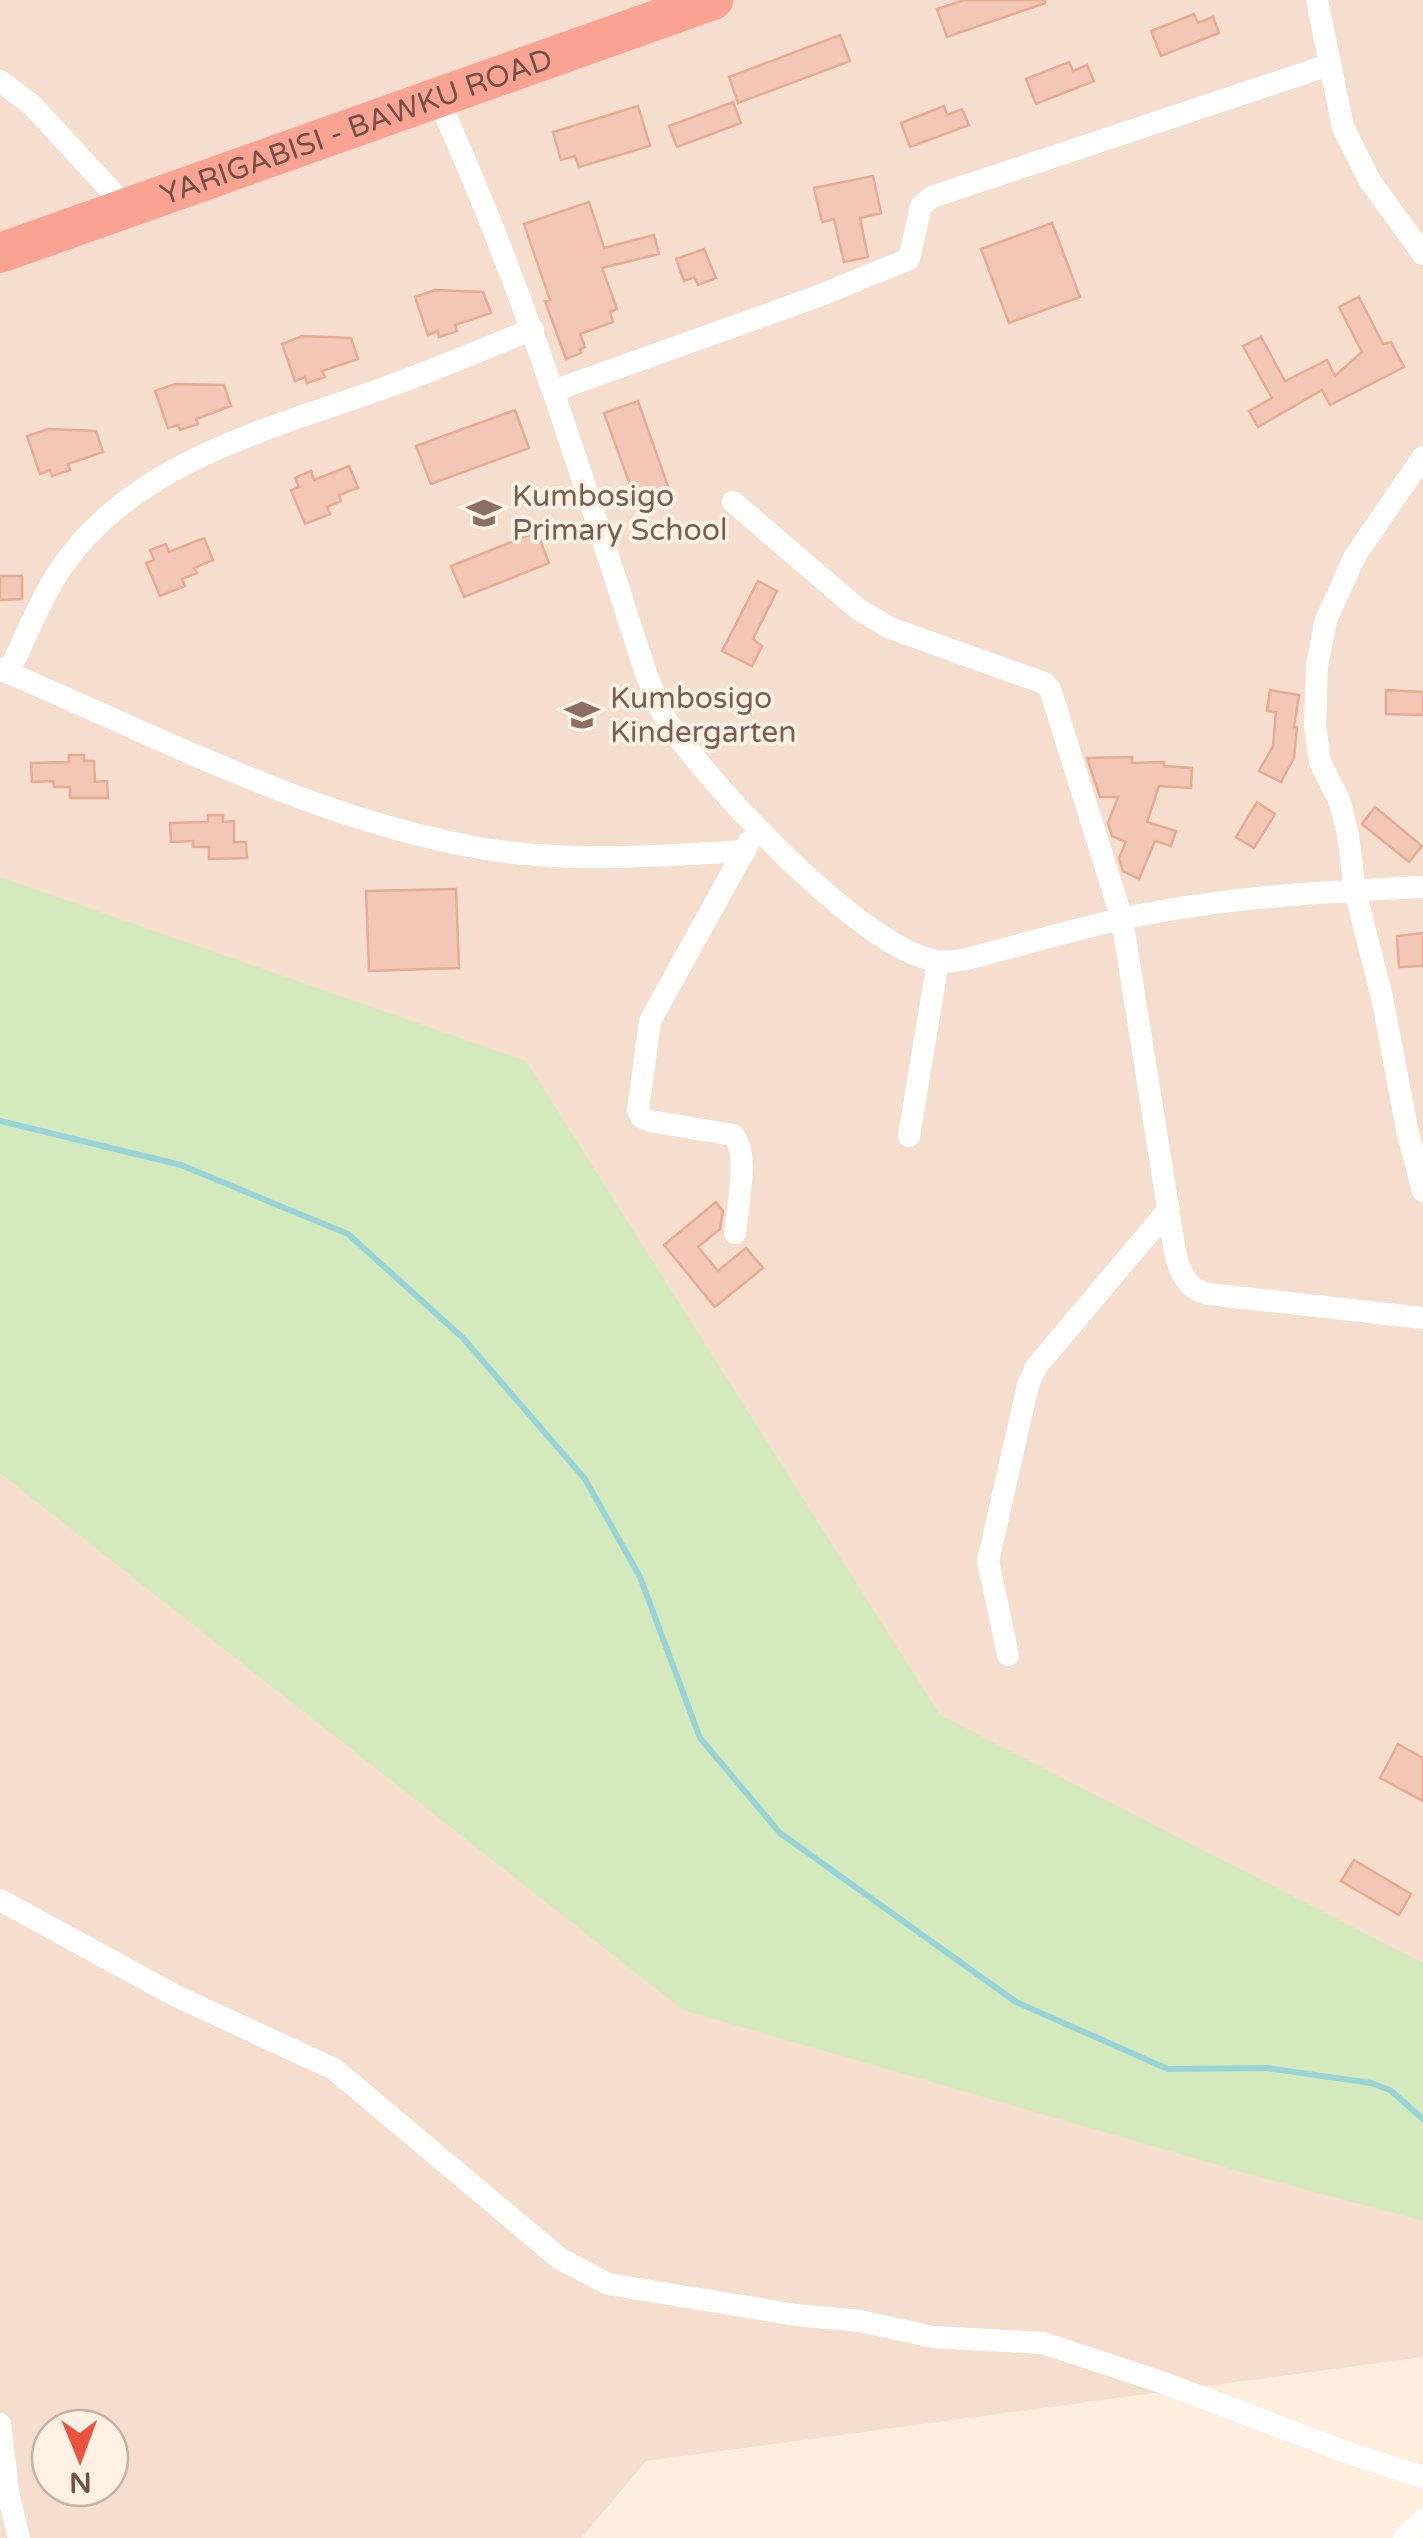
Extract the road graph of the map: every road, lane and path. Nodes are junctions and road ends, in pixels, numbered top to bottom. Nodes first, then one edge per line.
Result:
1 (713, 0) edge
2 (1317, 0) edge
3 (1329, 65) junction
4 (0, 81) edge
5 (438, 96) junction
6 (128, 209) junction
7 (0, 253) edge
8 (1423, 254) edge
9 (533, 329) junction
10 (554, 391) junction
11 (1423, 457) edge
12 (733, 502) dead end
13 (4, 671) edge
14 (758, 826) junction
15 (745, 851) junction
16 (1423, 887) edge
17 (1355, 890) junction
18 (1122, 919) junction
19 (938, 961) junction
20 (1416, 1131) edge
21 (910, 1136) dead end
22 (1423, 1191) edge
23 (1168, 1209) junction
24 (735, 1234) dead end
25 (1423, 1318) edge
26 (1008, 1655) dead end
27 (0, 1900) edge
28 (0, 2424) edge
29 (1423, 2477) edge
30 (4, 2502) edge
31 (1423, 2520) edge
32 (18, 2538) edge
33 (1404, 2538) edge

1 - 5 highway, YARIGABISI - BAWKU ROAD
2 - 3 street
3 - 8 street
3 - 10 street
4 - 6 street
5 - 6 highway, YARIGABISI - BAWKU ROAD
5 - 9 street
6 - 7 highway, YARIGABISI - BAWKU ROAD
9 - 10 street
9 - 13 street
10 - 14 street
11 - 17 street
12 - 18 street
13 - 15 street
14 - 15 street
14 - 19 street
15 - 24 street
16 - 17 street
17 - 18 street
17 - 20 street
18 - 19 street
18 - 23 street
19 - 21 street
20 - 22 street
23 - 25 street
23 - 26 street
27 - 29 street
28 - 30 street
30 - 32 street
31 - 33 street

